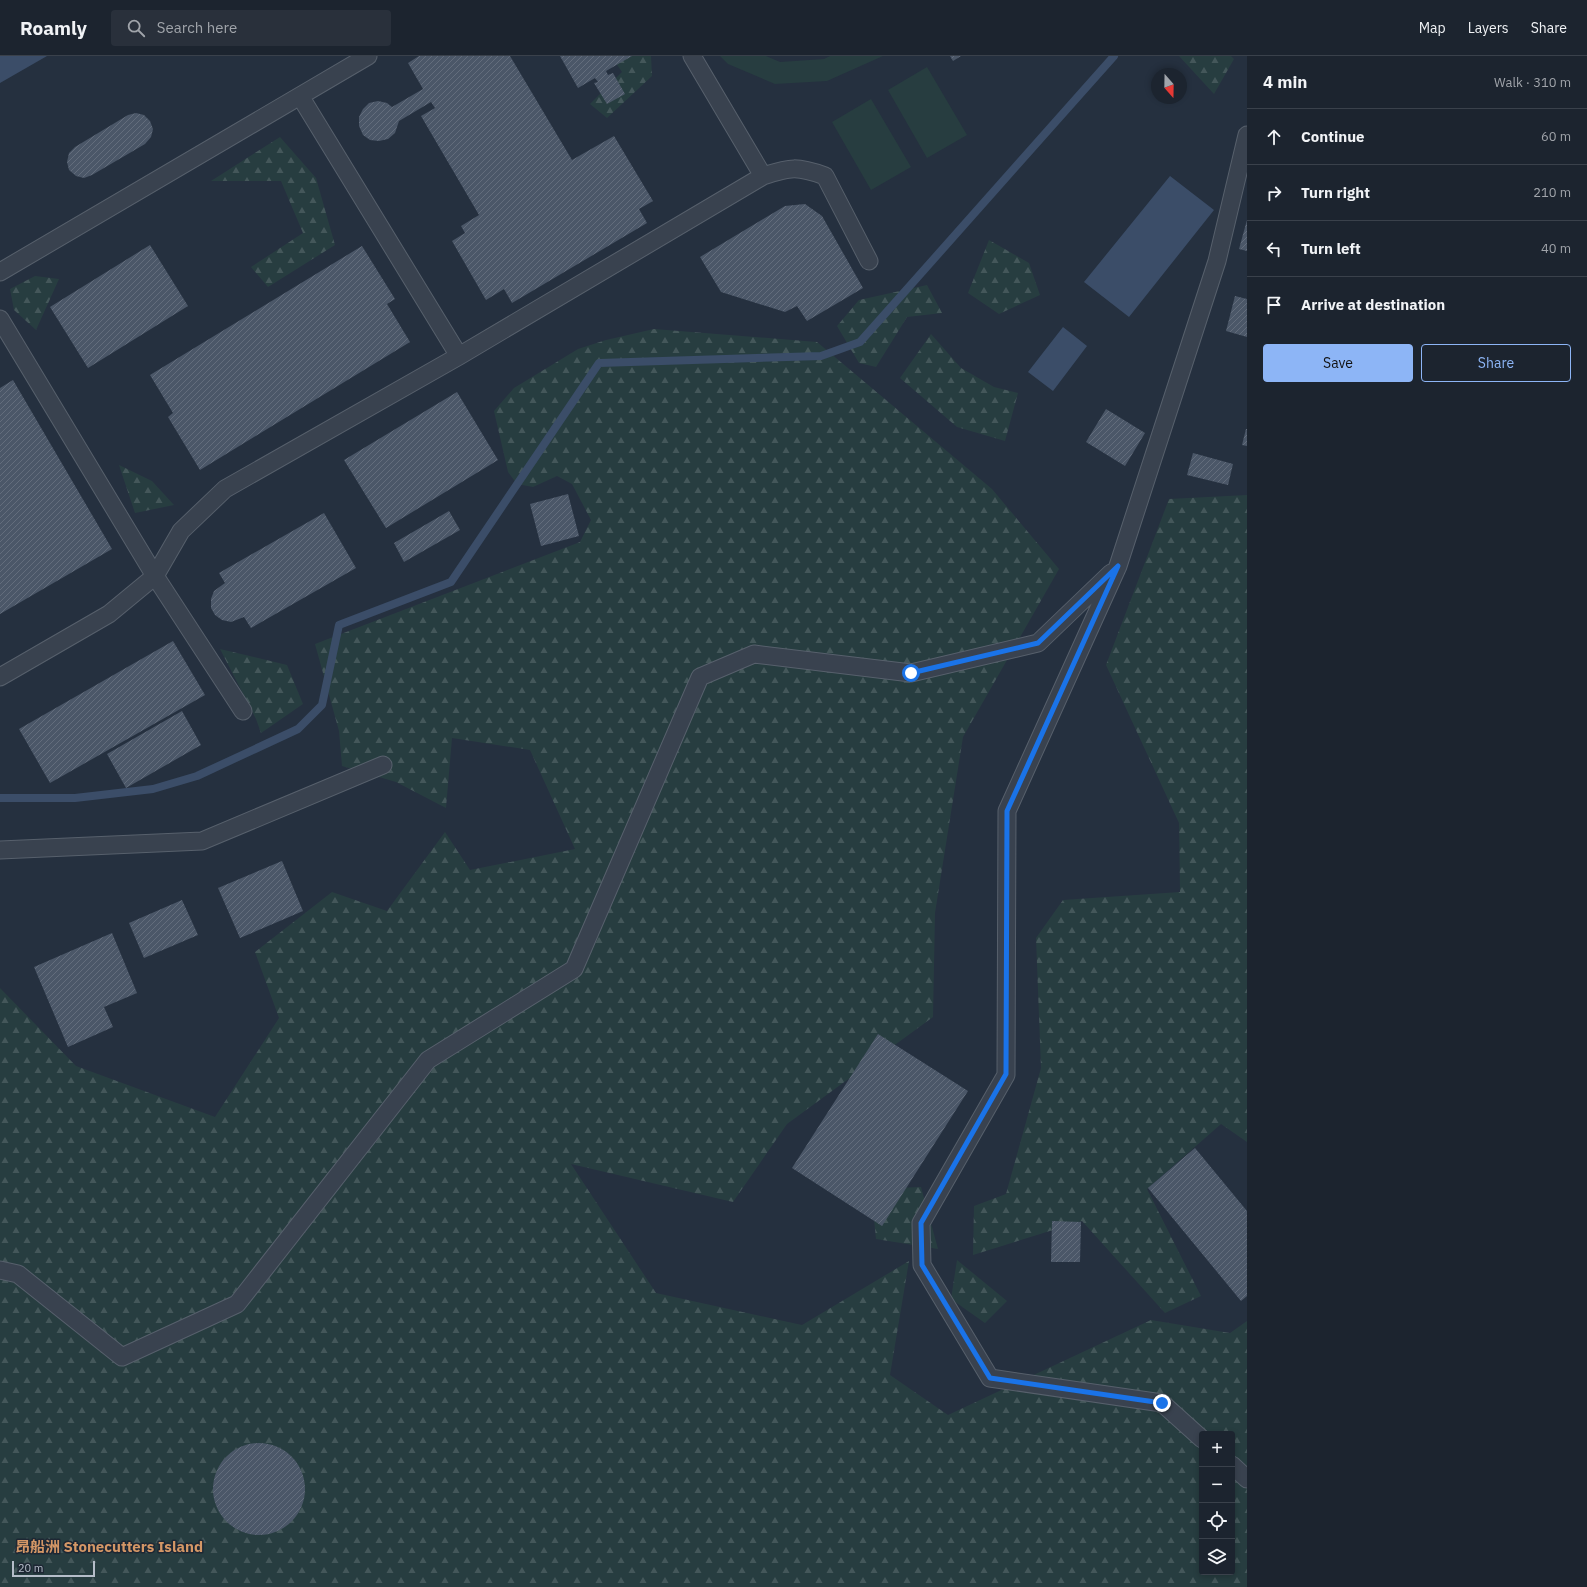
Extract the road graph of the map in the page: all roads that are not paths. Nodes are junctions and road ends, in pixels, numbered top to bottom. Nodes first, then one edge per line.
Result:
1 (368, 56) edge
2 (692, 56) edge
3 (300, 96) junction
4 (1247, 136) edge
5 (763, 176) junction
6 (869, 260) dead end
7 (0, 272) edge
8 (0, 319) edge
9 (459, 356) junction
10 (1118, 566) junction
11 (155, 576) junction
12 (0, 677) edge
13 (243, 711) dead end
14 (382, 765) dead end
15 (0, 850) edge
16 (0, 1270) edge
17 (1199, 1436) edge
18 (1234, 1467) edge
19 (1247, 1479) edge

1 - 3 lane
2 - 5 lane
3 - 7 lane
3 - 9 lane
4 - 10 lane
5 - 6 lane
5 - 9 lane
8 - 11 lane
9 - 11 lane
10 - 16 lane
10 - 17 lane
11 - 12 lane
11 - 13 lane
14 - 15 lane
18 - 19 lane

